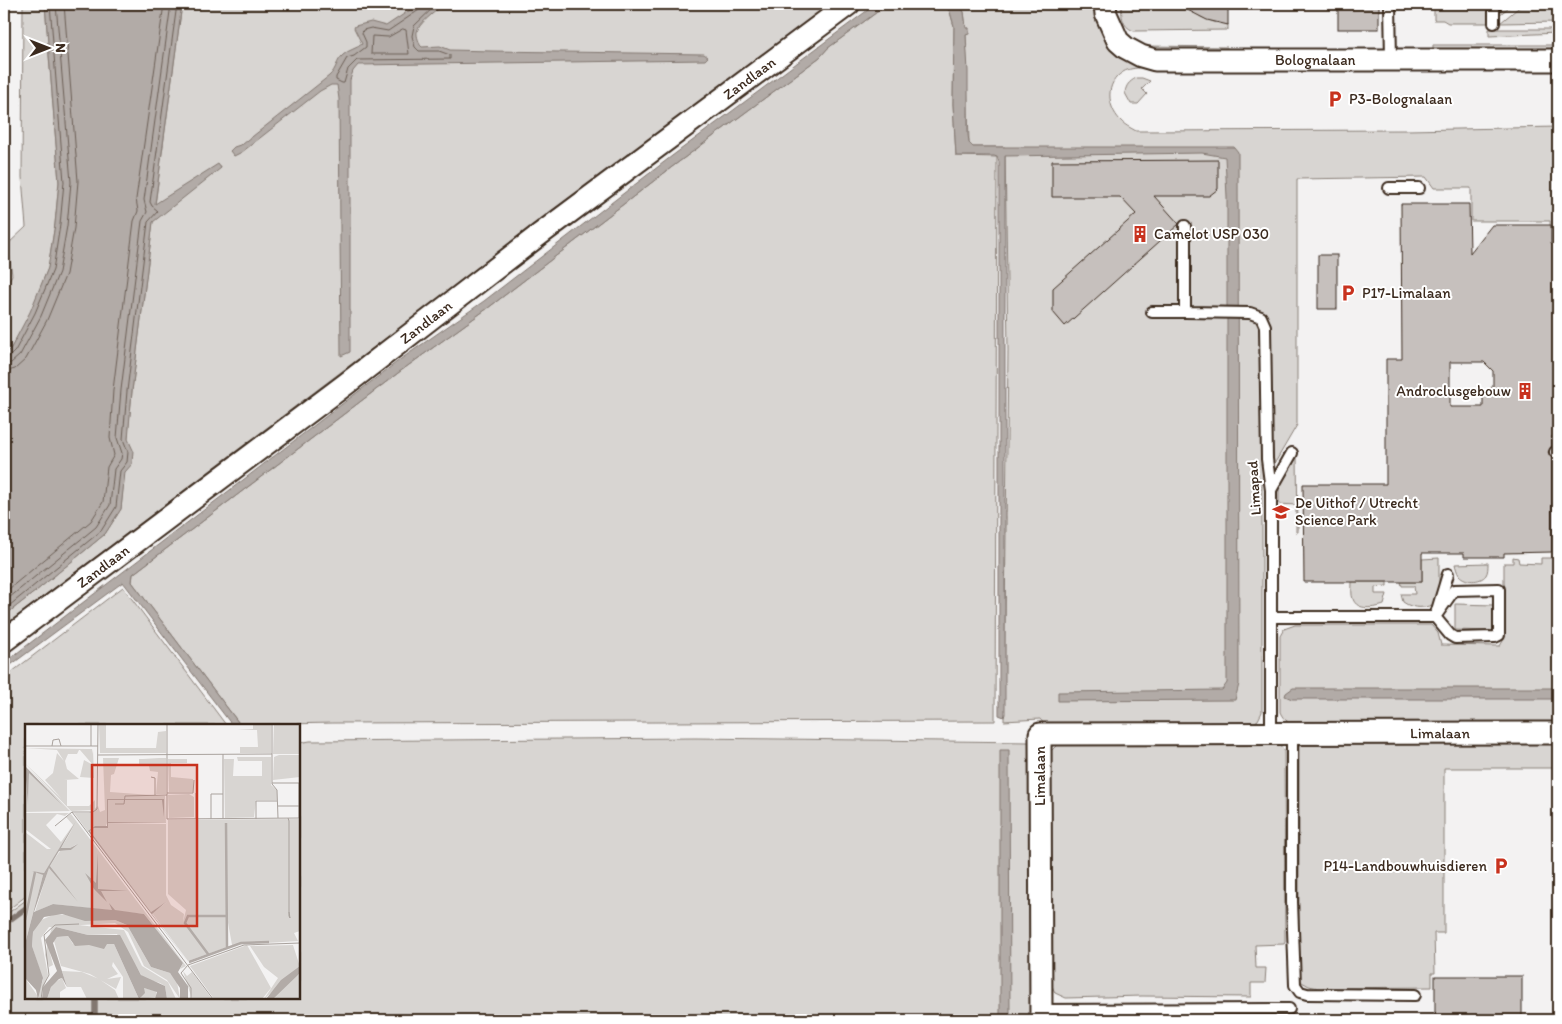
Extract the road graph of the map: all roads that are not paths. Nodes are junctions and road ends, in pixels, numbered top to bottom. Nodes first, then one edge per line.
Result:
1 (849, 4) edge
2 (1105, 4) edge
3 (1390, 4) edge
4 (1494, 4) edge
5 (1494, 23) dead end
6 (1391, 59) junction
7 (1558, 60) edge
8 (1390, 188) dead end
9 (1419, 188) dead end
10 (1184, 226) dead end
11 (1152, 312) dead end
12 (1185, 312) junction
13 (1292, 453) dead end
14 (1271, 490) junction
15 (1448, 574) dead end
16 (1271, 617) junction
17 (1435, 617) junction
18 (4, 641) edge
19 (1558, 733) edge
20 (1282, 735) junction
21 (1415, 995) dead end
22 (1289, 1009) dead end
23 (1041, 1015) edge
24 (1155, 1015) edge

1 - 18 street, Zandlaan
2 - 6 street, Bolognalaan
3 - 6 lane
4 - 5 lane
6 - 7 street, Bolognalaan
8 - 9 lane
10 - 12 lane
11 - 12 lane, Limapad
12 - 14 lane, Limapad
13 - 14 lane
14 - 16 lane, Limapad
15 - 17 lane
16 - 17 lane
16 - 20 lane, Limapad
17 - 17 lane
19 - 20 street, Limalaan
20 - 21 lane
20 - 23 street, Limalaan
22 - 24 lane, Limalaan
23 - 24 lane, Limalaan

